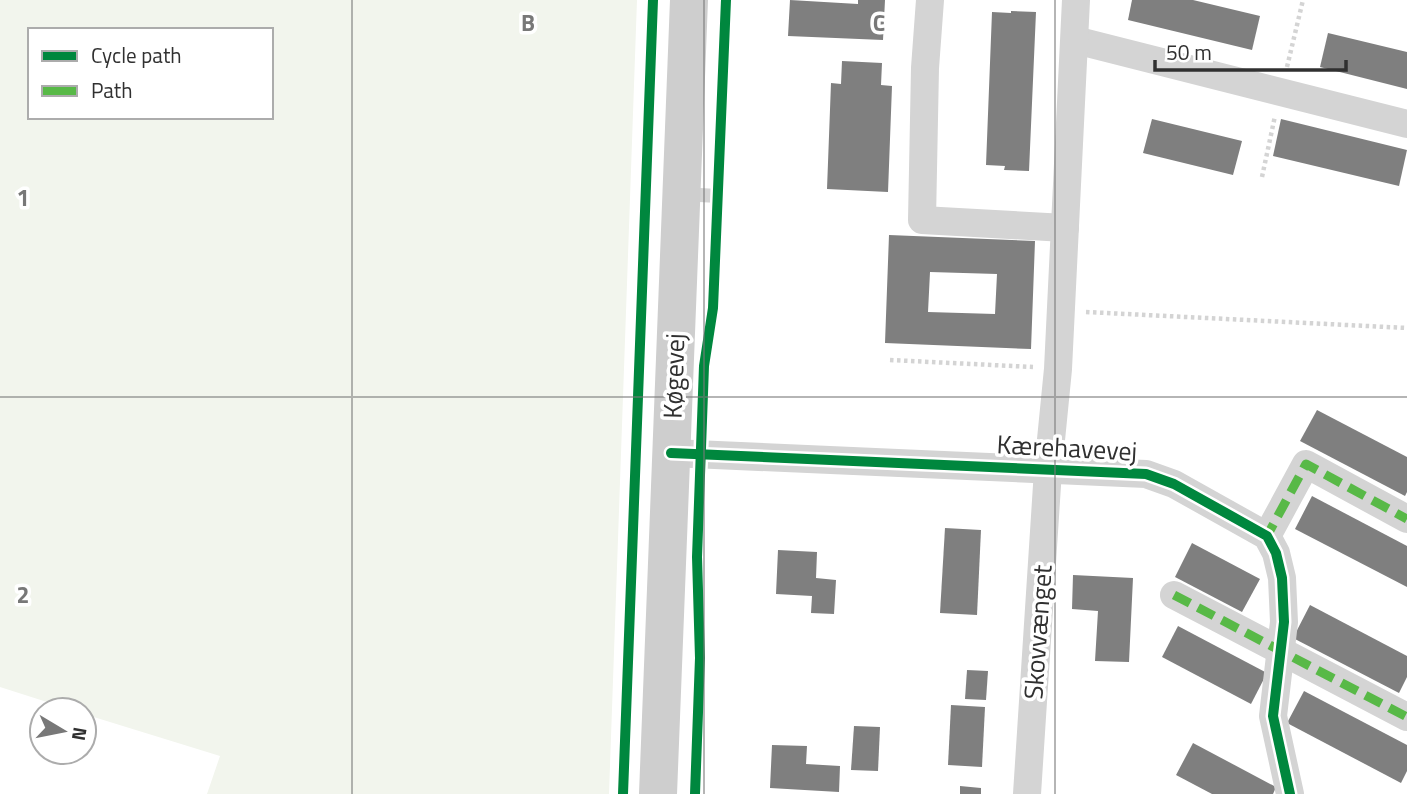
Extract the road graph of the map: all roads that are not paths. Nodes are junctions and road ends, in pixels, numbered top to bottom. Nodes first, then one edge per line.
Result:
1 (689, 0) edge
2 (930, 0) edge
3 (1076, 0) edge
4 (1075, 40) junction
5 (1407, 124) edge
6 (1065, 228) junction
7 (671, 453) junction
8 (1048, 470) junction
9 (1407, 519) edge
10 (1267, 536) junction
11 (1174, 595) dead end
12 (1279, 650) junction
13 (1407, 717) edge
14 (658, 794) edge
15 (1027, 794) edge
16 (1290, 794) edge

1 - 7 main road, Køgevej
2 - 6 street
3 - 4 street, Skovvænget
4 - 5 street
4 - 6 street, Skovvænget
6 - 8 street, Skovvænget
7 - 8 street, Kærehavevej
7 - 14 main road, Køgevej
8 - 10 street, Kærehavevej
8 - 15 street, Skovvænget
9 - 10 street
10 - 12 street
11 - 12 street
12 - 13 street
12 - 16 street

